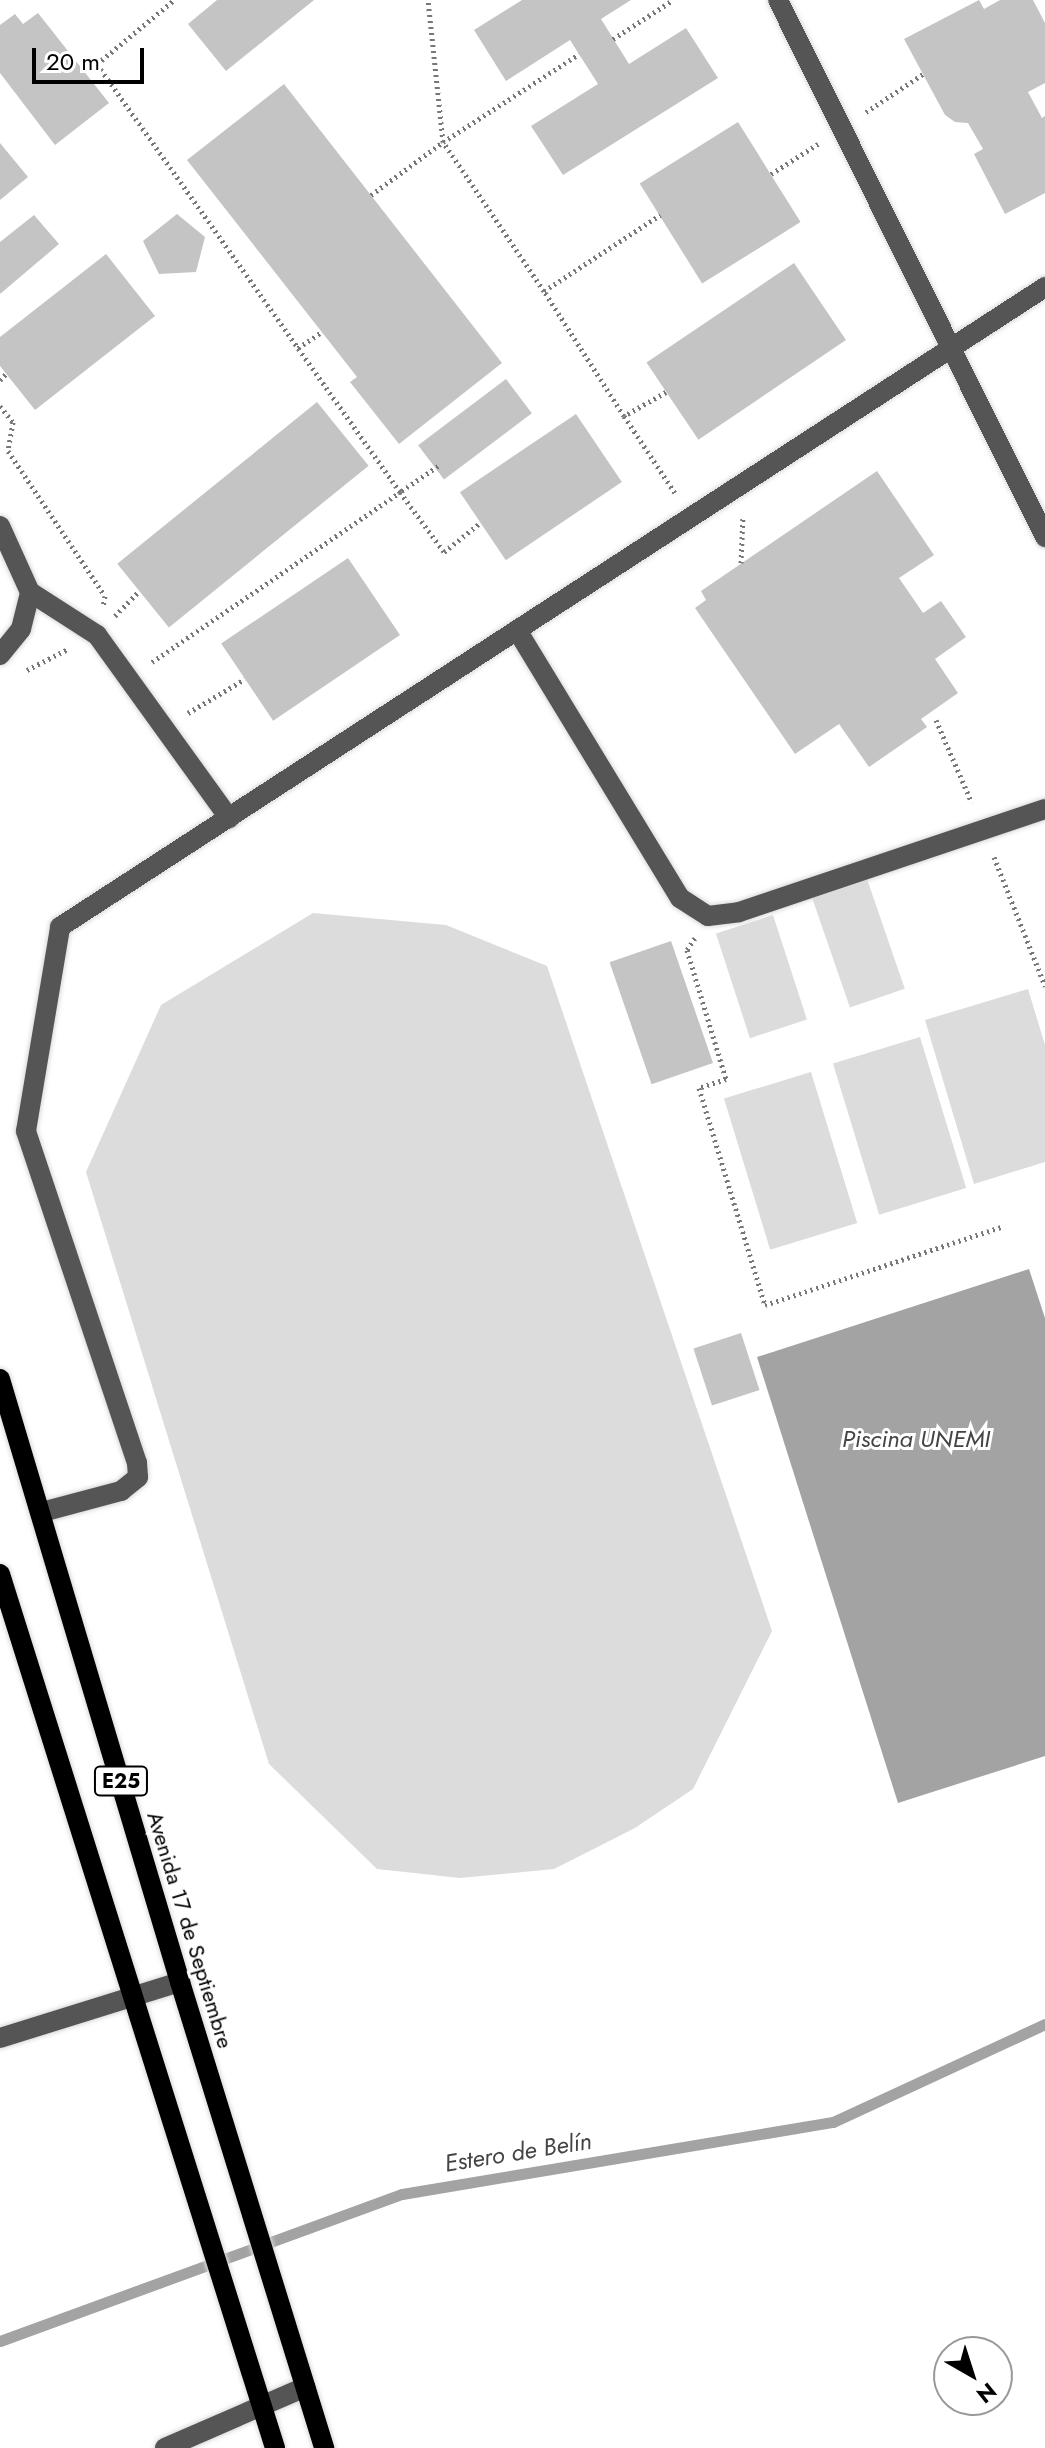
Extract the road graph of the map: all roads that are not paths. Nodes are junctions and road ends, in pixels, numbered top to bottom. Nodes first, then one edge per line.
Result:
1 (778, 0) edge
2 (1045, 287) edge
3 (951, 348) junction
4 (0, 526) edge
5 (1045, 537) edge
6 (30, 592) junction
7 (517, 630) junction
8 (0, 655) edge
9 (1045, 809) edge
10 (229, 818) junction
11 (0, 1379) edge
12 (42, 1512) junction
13 (0, 1574) edge
14 (180, 1982) junction
15 (134, 1997) junction
16 (0, 2038) edge
17 (305, 2387) junction
18 (261, 2404) junction
19 (165, 2448) edge
20 (275, 2448) edge
21 (324, 2448) edge

1 - 3 street
2 - 3 street
3 - 5 street
3 - 7 street
4 - 6 street
6 - 8 street
6 - 10 street
7 - 9 street
7 - 10 street
10 - 12 street
11 - 12 main road, Avenida 17 de Septiembre / E25
12 - 14 main road, Avenida 17 de Septiembre / E25
13 - 15 main road, E25
14 - 15 street
14 - 17 main road, Avenida 17 de Septiembre / E25
15 - 16 street
15 - 18 main road, E25
17 - 18 street
17 - 21 main road, Avenida 17 de Septiembre / E25
18 - 19 street
18 - 20 main road, E25

